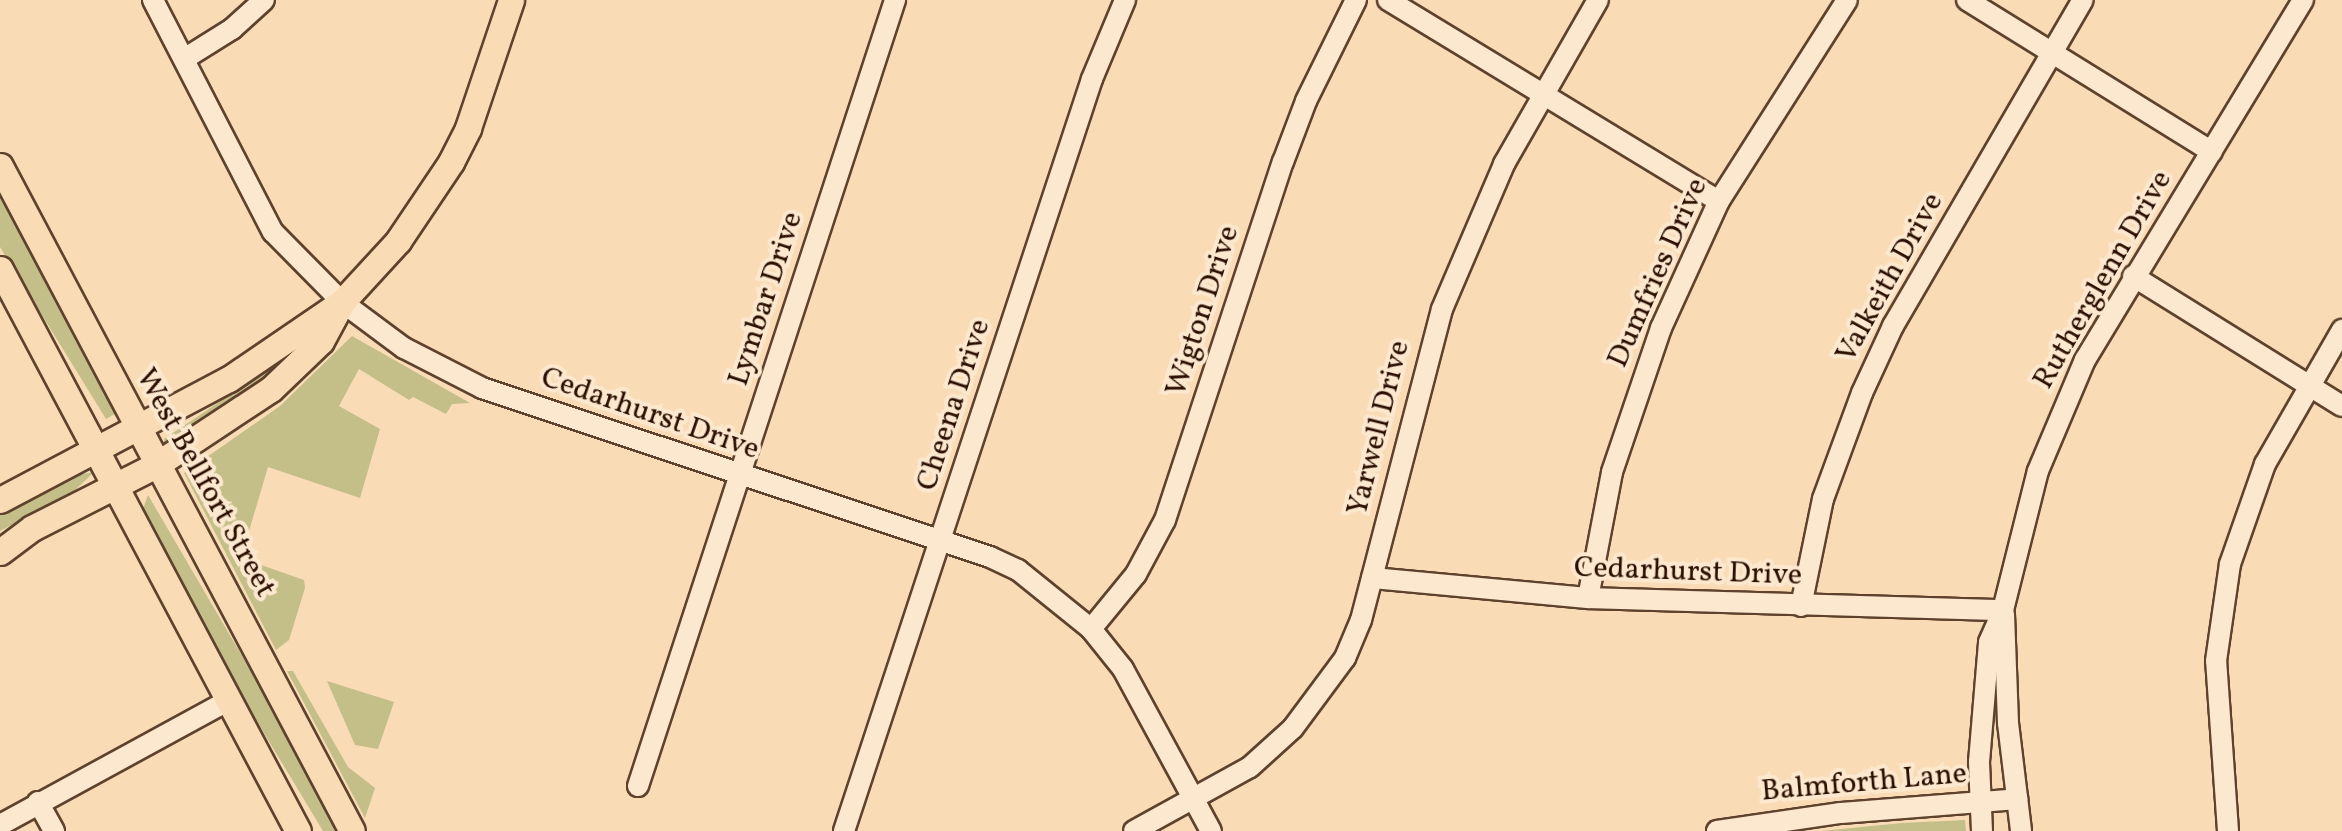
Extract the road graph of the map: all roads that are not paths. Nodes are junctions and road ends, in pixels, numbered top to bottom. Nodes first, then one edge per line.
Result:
1 (153, 0) edge
2 (264, 0) edge
3 (510, 0) edge
4 (895, 0) edge
5 (1125, 0) edge
6 (1356, 0) edge
7 (1388, 0) edge
8 (1598, 0) edge
9 (1847, 0) edge
10 (1967, 0) edge
11 (2083, 0) edge
12 (2303, 0) edge
13 (2052, 53) junction
14 (184, 58) junction
15 (1542, 92) junction
16 (2212, 152) junction
17 (0, 166) edge
18 (1720, 200) junction
19 (0, 269) edge
20 (2133, 276) junction
21 (342, 302) junction
22 (2342, 330) edge
23 (2307, 384) junction
24 (2342, 406) edge
25 (136, 426) junction
26 (98, 448) junction
27 (156, 465) junction
28 (740, 476) junction
29 (117, 484) junction
30 (0, 500) edge
31 (940, 541) junction
32 (0, 552) edge
33 (1372, 578) junction
34 (1588, 598) junction
35 (1801, 606) junction
36 (2003, 610) junction
37 (1090, 629) junction
38 (227, 701) junction
39 (638, 786) dead end
40 (1194, 799) junction
41 (2016, 799) junction
42 (38, 802) junction
43 (1981, 802) junction
44 (0, 825) edge
45 (54, 831) edge
46 (298, 831) edge
47 (352, 831) edge
48 (844, 831) edge
49 (1134, 831) edge
50 (1211, 831) edge
51 (1717, 831) edge
52 (1982, 831) edge
53 (2021, 831) edge
54 (2228, 831) edge

1 - 14 street, Cedarhurst Drive
2 - 14 street
3 - 21 main road
4 - 28 street, Lymbar Drive
5 - 31 street, Cheena Drive
6 - 37 street, Wigton Drive
7 - 15 street
8 - 15 street, Yarwell Drive
9 - 18 street, Dumfries Drive
10 - 13 street
11 - 13 street, Valkeith Drive
12 - 16 street, Rutherglenn Drive
13 - 16 street
13 - 35 street, Valkeith Drive
14 - 21 street, Cedarhurst Drive
15 - 18 street
15 - 33 street, Yarwell Drive
16 - 20 street, Rutherglenn Drive
17 - 25 main road, West Bellfort Street
18 - 34 street, Dumfries Drive
19 - 26 main road
20 - 23 street
20 - 36 street, Rutherglenn Drive
21 - 25 main road
21 - 27 main road
21 - 28 street, Cedarhurst Drive
22 - 23 street
23 - 24 street
23 - 54 street
25 - 26 main road
25 - 27 main road, West Bellfort Street
26 - 29 main road
26 - 30 main road
27 - 29 main road
27 - 47 main road, West Bellfort Street
28 - 31 street, Cedarhurst Drive
28 - 39 street, Lymbar Drive
29 - 32 main road
29 - 38 main road
31 - 37 street, Cedarhurst Drive
31 - 48 street, Cheena Drive
33 - 34 street, Cedarhurst Drive
33 - 40 street, Yarwell Drive
34 - 35 street, Cedarhurst Drive
35 - 36 street, Cedarhurst Drive
36 - 41 street, Rutherglenn Drive
36 - 43 street, Rutherglenn Drive
37 - 40 street, Cedarhurst Drive
38 - 42 street
38 - 46 main road
40 - 49 street, Yarwell Drive
40 - 50 street
41 - 43 street, Balmforth Lane
41 - 53 street, Rutherglenn Drive
42 - 44 street
42 - 45 street
43 - 51 street, Balmforth Lane
43 - 52 street, Rutherglenn Drive

